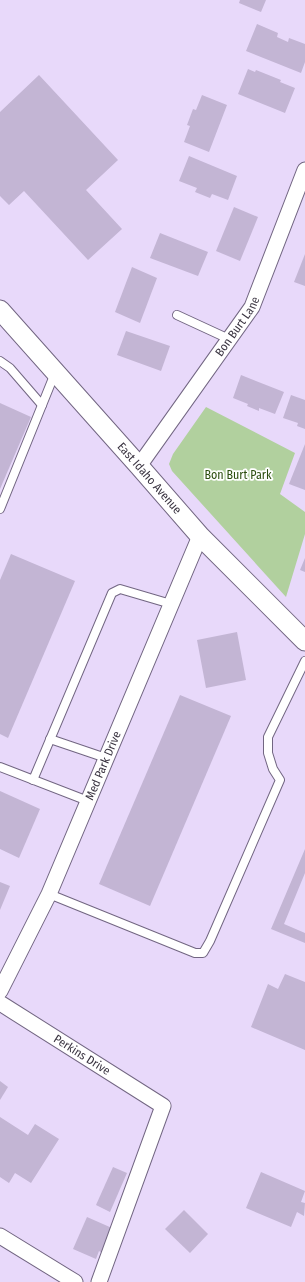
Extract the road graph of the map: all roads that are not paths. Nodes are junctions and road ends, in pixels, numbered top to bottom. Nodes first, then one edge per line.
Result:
1 (305, 170) edge
2 (177, 315) dead end
3 (2, 318) edge
4 (229, 339) junction
5 (0, 360) edge
6 (56, 372) junction
7 (42, 405) junction
8 (139, 466) junction
9 (0, 509) edge
10 (200, 536) junction
11 (171, 604) junction
12 (305, 641) edge
13 (305, 661) edge
14 (50, 739) junction
15 (106, 758) junction
16 (0, 767) edge
17 (33, 780) junction
18 (88, 801) junction
19 (49, 894) junction
20 (0, 991) edge
21 (0, 1003) edge
22 (0, 1236) edge
23 (75, 1282) edge
24 (99, 1282) edge

1 - 4 street, Bon Burt Lane
2 - 4 lane
3 - 6 street, East Idaho Avenue
4 - 8 street, Bon Burt Lane
5 - 7 lane
6 - 7 lane
6 - 8 street, East Idaho Avenue
7 - 9 lane
8 - 10 street, East Idaho Avenue
10 - 11 street, Med Park Drive
10 - 12 street, East Idaho Avenue
11 - 14 lane
11 - 15 street, Med Park Drive
13 - 19 lane
14 - 15 lane
14 - 17 lane
15 - 18 street, Med Park Drive
16 - 17 lane
17 - 18 lane
18 - 19 street, Med Park Drive
19 - 20 street, Med Park Drive
21 - 24 street, Perkins Drive
22 - 23 street

